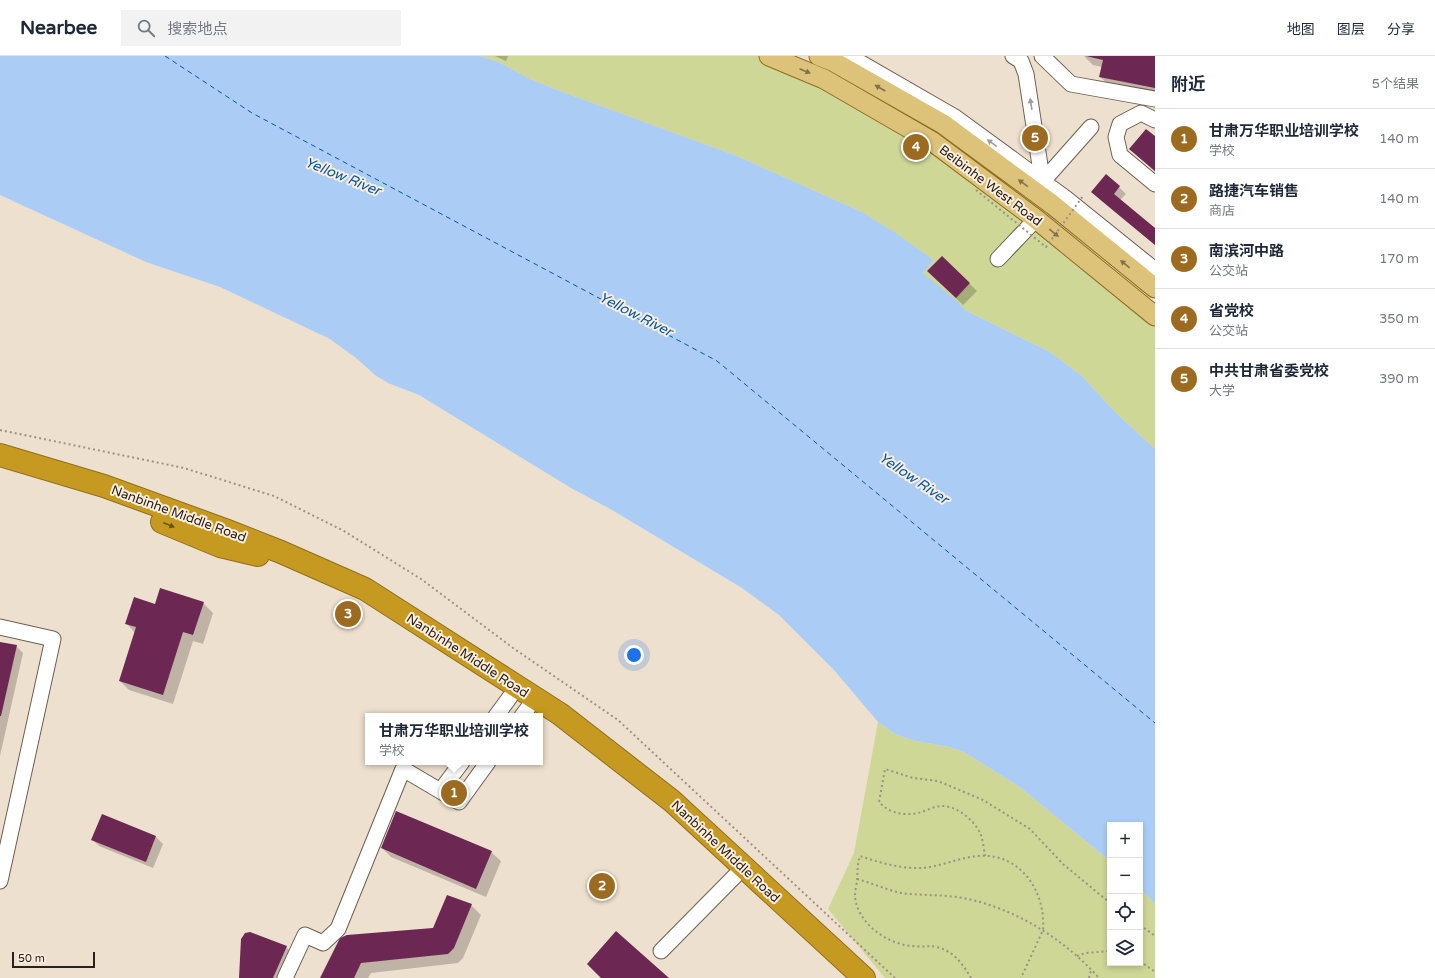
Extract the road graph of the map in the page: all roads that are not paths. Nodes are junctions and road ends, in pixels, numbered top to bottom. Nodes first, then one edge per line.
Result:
1 (769, 56) edge
2 (1013, 56) edge
3 (1042, 56) edge
4 (841, 57) edge
5 (1155, 99) edge
6 (1155, 120) edge
7 (1091, 127) dead end
8 (1155, 184) edge
9 (1044, 189) junction
10 (1036, 219) junction
11 (998, 259) dead end
12 (1155, 270) edge
13 (1155, 288) edge
14 (1155, 316) edge
15 (0, 455) edge
16 (0, 467) edge
17 (0, 627) edge
18 (510, 697) junction
19 (525, 712) edge
20 (498, 713) edge
21 (543, 720) edge
22 (460, 765) edge
23 (486, 765) edge
24 (441, 790) junction
25 (735, 876) junction
26 (0, 881) edge
27 (661, 951) dead end
28 (285, 978) edge
29 (844, 978) edge
30 (864, 978) edge

1 -> 10 main road, Beibinhe West Road
9 -> 2 street
3 - 5 street
9 -> 4 main road, Beibinhe West Road
6 - 8 street
7 - 9 street
9 - 12 street
13 -> 9 main road, Beibinhe West Road
10 - 11 street
10 -> 14 main road, Beibinhe West Road
15 - 30 highway, Nanbinhe Middle Road
16 -> 18 highway, Nanbinhe Middle Road
17 - 26 street
18 - 19 highway, Nanbinhe Middle Road
18 - 20 street
21 - 25 highway, Nanbinhe Middle Road
22 - 24 street
23 - 24 street
24 - 28 street
25 - 27 street
25 - 29 highway, Nanbinhe Middle Road

